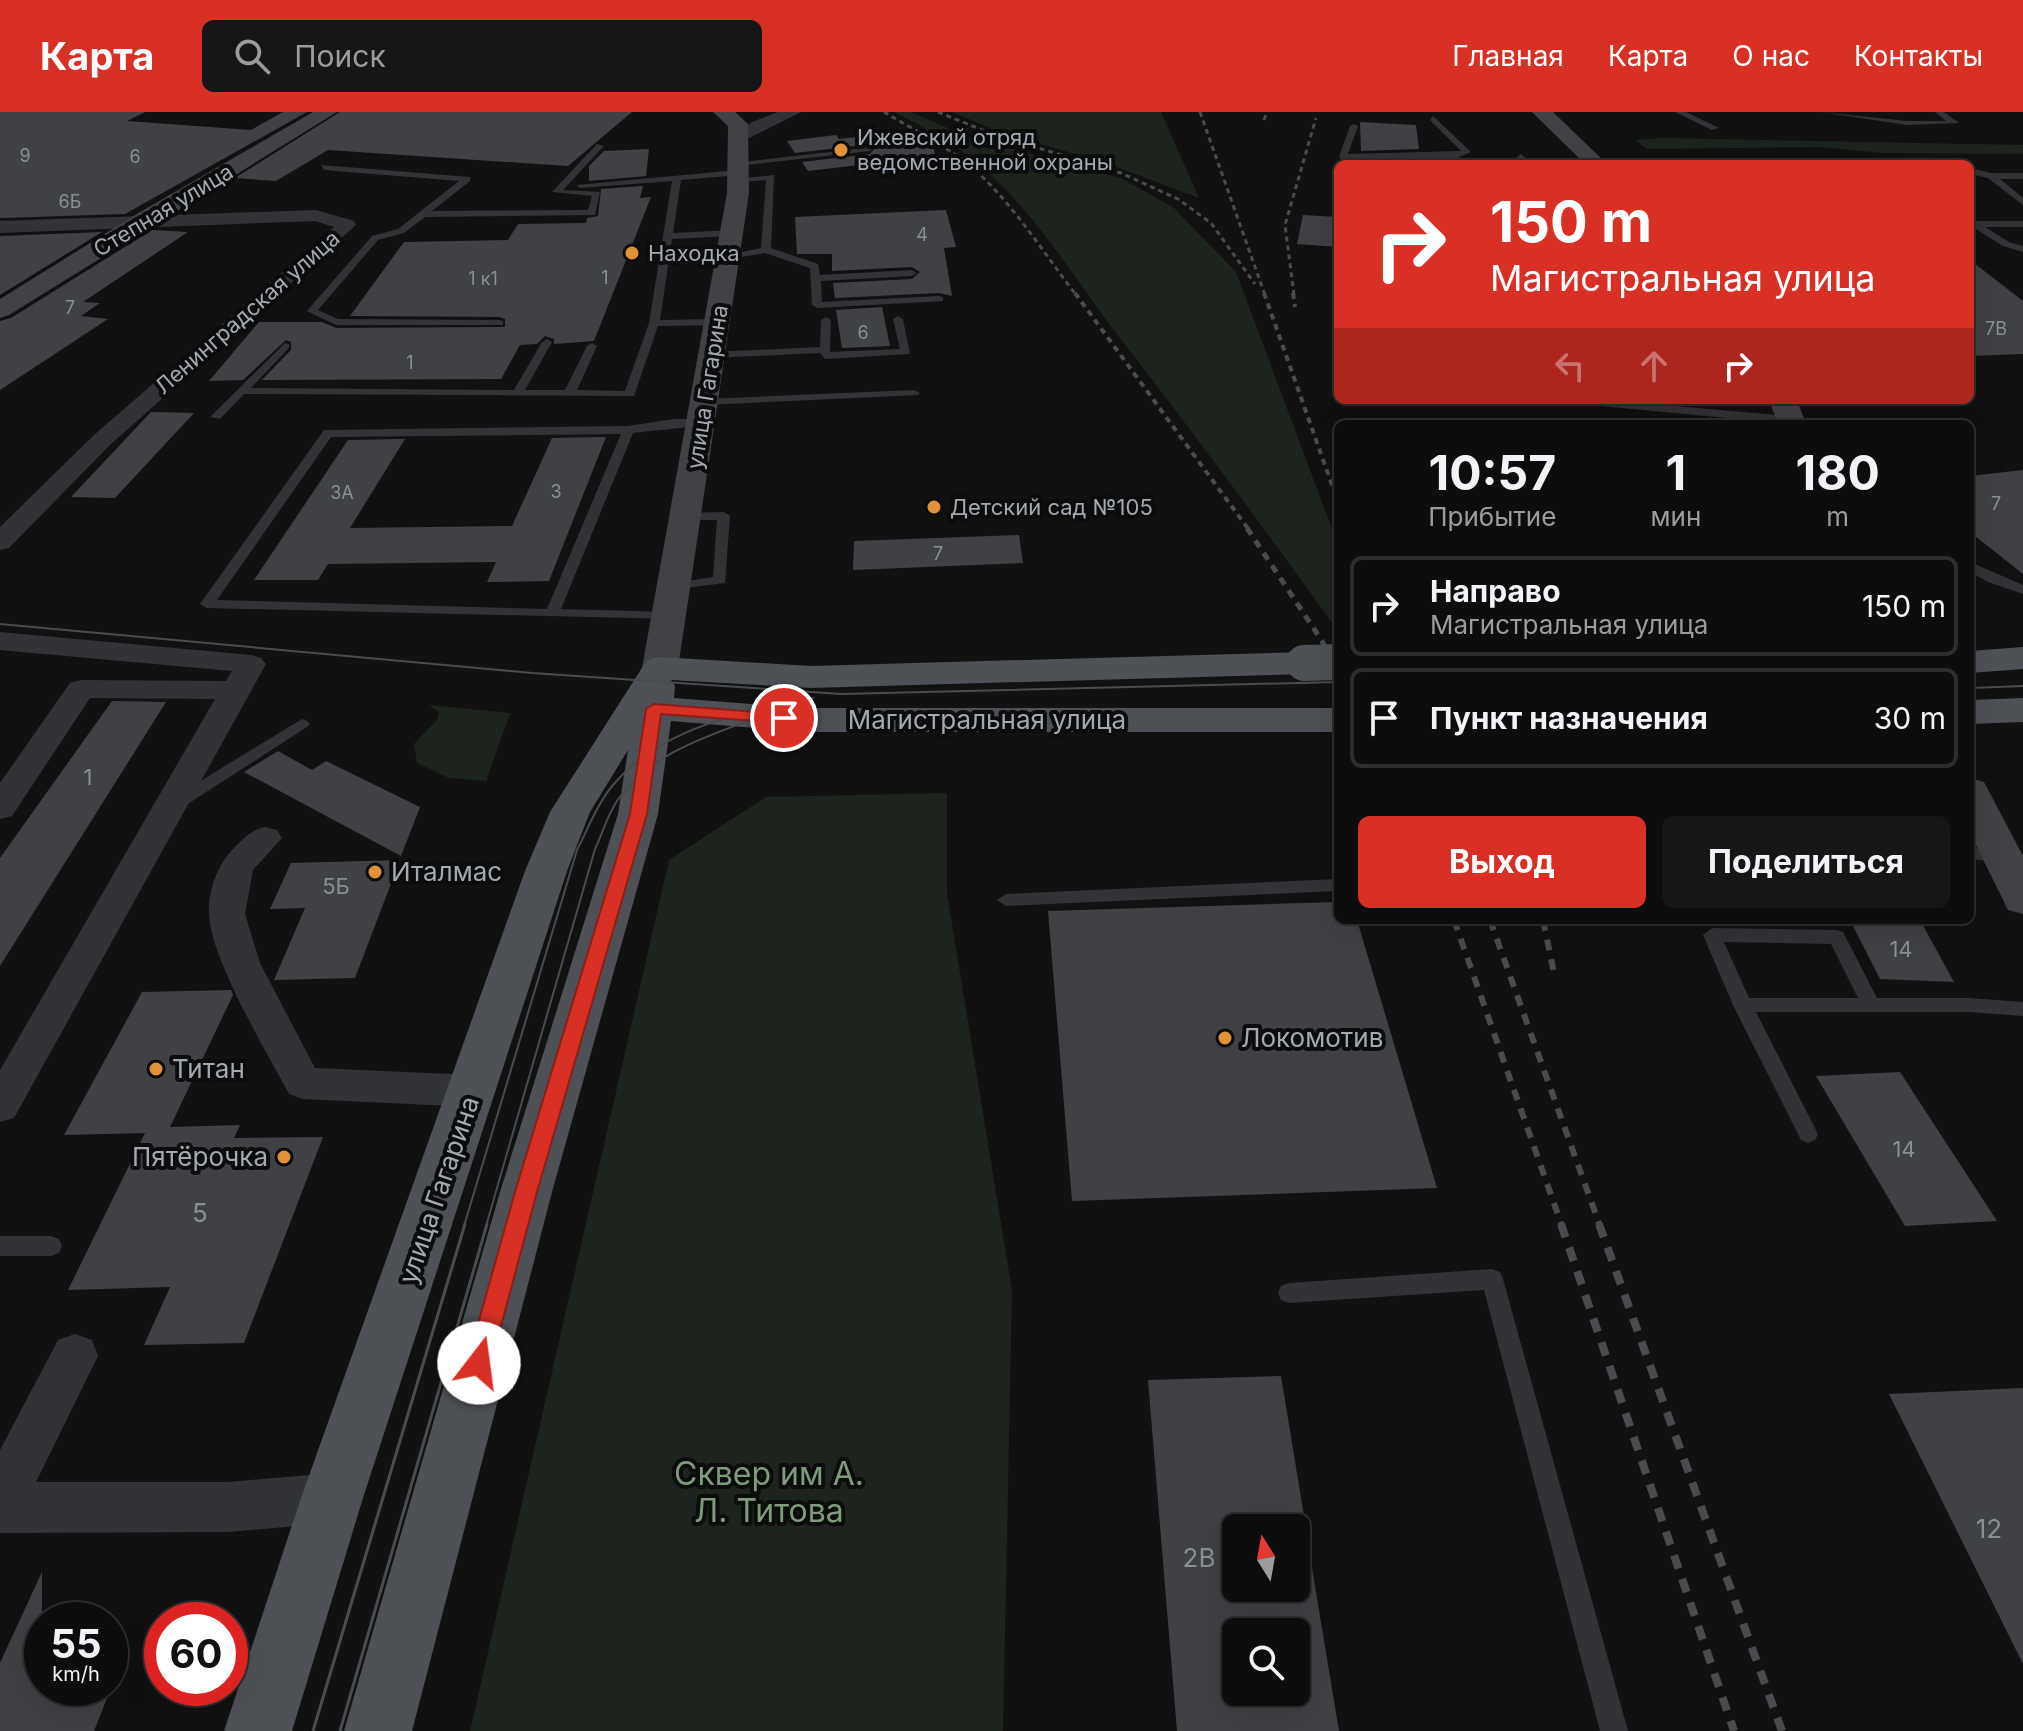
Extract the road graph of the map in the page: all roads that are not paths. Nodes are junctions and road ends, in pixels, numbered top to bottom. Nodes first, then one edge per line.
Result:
1 (327, 112) edge
2 (723, 112) edge
3 (793, 112) edge
4 (1542, 112) edge
5 (1679, 112) edge
6 (1824, 112) edge
7 (1939, 112) edge
8 (1433, 118) dead end
9 (1354, 126) dead end
10 (1715, 128) dead end
11 (600, 146) dead end
12 (870, 149) dead end
13 (1453, 155) junction
14 (1343, 160) edge
15 (1361, 160) edge
16 (1457, 160) edge
17 (1593, 160) edge
18 (738, 163) junction
19 (324, 167) dead end
20 (1974, 172) edge
21 (1991, 176) junction
22 (2023, 176) edge
23 (677, 178) junction
24 (562, 186) junction
25 (2023, 202) edge
26 (423, 214) junction
27 (143, 220) junction
28 (2023, 224) edge
29 (0, 227) edge
30 (670, 236) junction
31 (729, 246) junction
32 (2023, 249) edge
33 (766, 250) junction
34 (912, 273) dead end
35 (816, 278) junction
36 (939, 299) dead end
37 (0, 310) edge
38 (898, 319) dead end
39 (826, 320) dead end
40 (717, 322) junction
41 (499, 323) dead end
42 (654, 323) junction
43 (547, 342) dead end
44 (285, 346) dead end
45 (592, 346) dead end
46 (825, 350) junction
47 (712, 355) junction
48 (241, 391) junction
49 (518, 393) junction
50 (914, 393) dead end
51 (569, 394) junction
52 (1627, 404) edge
53 (703, 412) junction
54 (1788, 415) edge
55 (216, 417) dead end
56 (628, 430) junction
57 (686, 516) junction
58 (0, 542) edge
59 (1974, 568) edge
60 (674, 587) junction
61 (2023, 590) edge
62 (552, 614) junction
63 (669, 616) junction
64 (0, 641) edge
65 (2023, 658) edge
66 (1321, 662) edge
67 (1974, 662) edge
68 (235, 690) junction
69 (650, 695) junction
70 (2023, 710) edge
71 (1974, 712) edge
72 (1329, 720) edge
73 (302, 724) dead end
74 (1974, 806) edge
75 (0, 808) edge
76 (168, 809) junction
77 (265, 838) dead end
78 (1987, 855) edge
79 (1334, 885) edge
80 (2023, 899) edge
81 (1006, 900) dead end
82 (1743, 1005) junction
83 (1871, 1005) junction
84 (2023, 1009) edge
85 (473, 1091) junction
86 (3, 1095) edge
87 (1808, 1134) dead end
88 (0, 1246) edge
89 (51, 1246) dead end
90 (1289, 1293) dead end
91 (75, 1356) dead end
92 (332, 1498) junction
93 (0, 1505) edge
94 (258, 1731) edge
95 (378, 1731) edge
96 (1614, 1731) edge

1 - 27 main road, Степная улица
2 - 18 main road
3 - 18 street
4 - 17 main road
5 - 10 lane
6 - 7 lane
8 - 13 lane
9 - 14 lane
11 - 24 lane
12 - 18 lane
13 - 15 lane
13 - 16 lane
18 - 23 lane
18 - 31 main road, улица Гагарина
18 - 33 lane
19 - 26 lane
20 - 21 lane
21 - 22 lane
21 - 25 lane
23 - 24 lane
23 - 30 lane
24 - 26 lane
26 - 41 lane
27 - 29 street
27 - 37 main road, Степная улица
27 - 58 street, Ленинградская улица
28 - 32 lane
30 - 31 lane
30 - 42 lane
31 - 33 lane
31 - 40 main road, улица Гагарина
33 - 35 lane
34 - 35 lane
35 - 36 lane
38 - 46 lane
39 - 46 lane
40 - 42 lane
40 - 47 main road, улица Гагарина
42 - 51 lane
43 - 49 lane
44 - 48 lane
45 - 51 lane
46 - 47 lane
47 - 53 main road, улица Гагарина
48 - 49 lane
48 - 55 lane
49 - 51 lane
50 - 53 lane
52 - 54 lane
53 - 56 lane
53 - 57 main road, улица Гагарина
56 - 62 lane
56 - 62 lane
57 - 60 main road, улица Гагарина
57 - 60 lane
59 - 61 lane
60 - 63 main road, улица Гагарина
62 - 63 lane
63 - 69 main road, улица Гагарина
64 - 68 street
65 - 67 main road
66 - 69 main road, Магистральная улица
68 - 75 street
68 - 76 street
69 - 72 main road, Магистральная улица
69 - 85 main road, улица Гагарина
69 - 95 main road, улица Гагарина
70 - 71 main road
73 - 76 lane
74 - 78 main road
76 - 86 street
77 - 85 street
78 - 80 main road
79 - 81 lane
82 - 83 lane
82 - 83 lane
82 - 87 lane
83 - 84 lane
85 - 92 main road, улица Гагарина
88 - 89 lane
90 - 96 lane
91 - 93 street
92 - 93 street
92 - 94 main road, улица Гагарина

